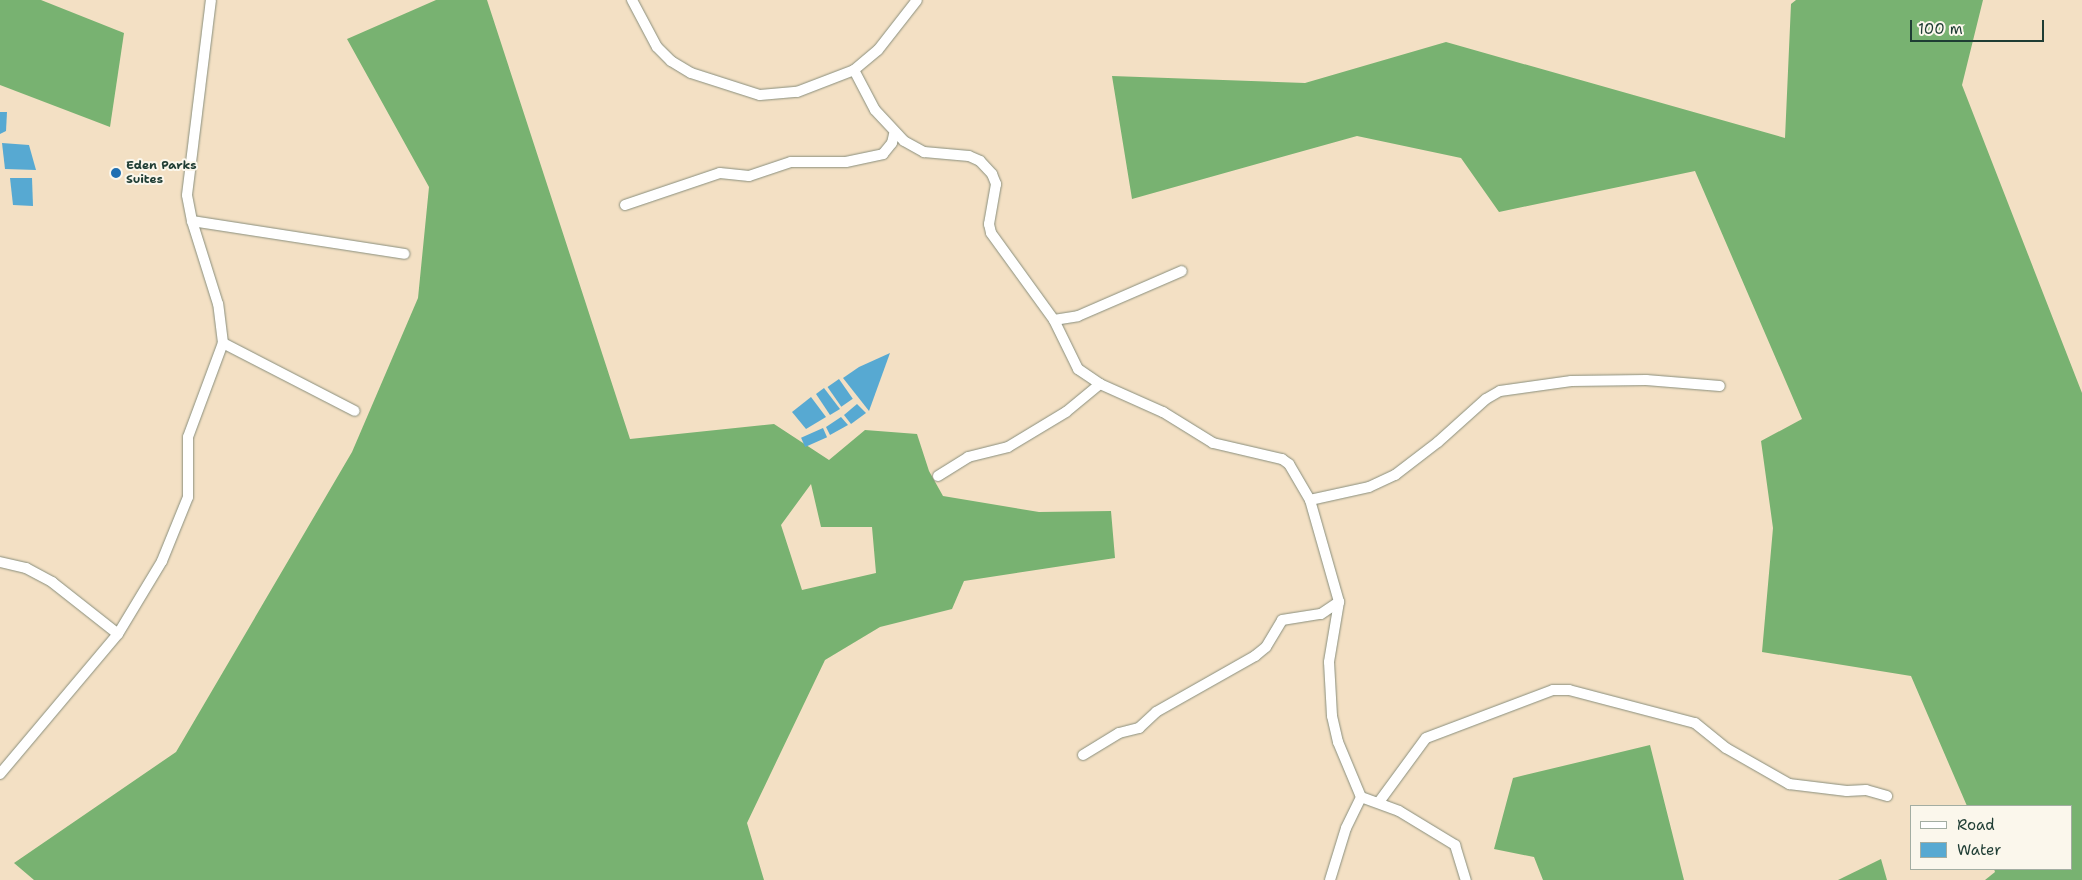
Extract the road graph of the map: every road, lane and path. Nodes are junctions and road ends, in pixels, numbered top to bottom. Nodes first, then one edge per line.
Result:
1 (211, 0) edge
2 (632, 0) edge
3 (917, 0) edge
4 (854, 70) junction
5 (894, 134) junction
6 (625, 205) dead end
7 (192, 221) junction
8 (404, 254) dead end
9 (1182, 271) dead end
10 (1054, 320) junction
11 (223, 343) junction
12 (1100, 384) junction
13 (1720, 386) dead end
14 (355, 411) dead end
15 (938, 476) dead end
16 (1310, 500) junction
17 (0, 562) edge
18 (1339, 602) junction
19 (118, 634) junction
20 (1082, 755) dead end
21 (0, 774) edge
22 (1887, 796) dead end
23 (1361, 797) junction
24 (1379, 802) junction
25 (1330, 880) edge
26 (1466, 880) edge

1 - 7 street
2 - 4 street
3 - 4 street
4 - 5 street
5 - 6 street
5 - 10 street
7 - 8 street
7 - 11 street
9 - 10 street
10 - 12 street
11 - 14 street
11 - 19 street
12 - 15 street
12 - 16 street
13 - 16 street
16 - 18 street
17 - 19 street
18 - 20 street
18 - 23 street
19 - 21 street
22 - 24 street
23 - 24 street
23 - 25 street
24 - 26 street

